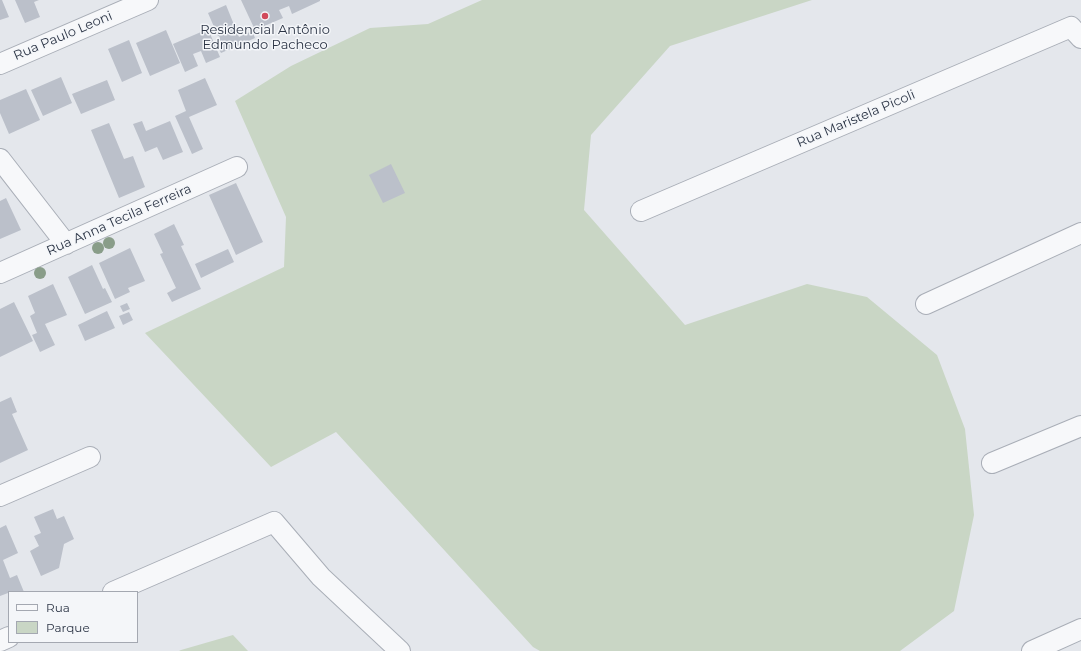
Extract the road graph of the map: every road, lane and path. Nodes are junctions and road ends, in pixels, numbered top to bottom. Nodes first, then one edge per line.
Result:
1 (148, 0) edge
2 (1076, 32) edge
3 (0, 64) edge
4 (0, 159) edge
5 (237, 167) dead end
6 (641, 211) dead end
7 (1081, 233) edge
8 (66, 244) junction
9 (0, 273) edge
10 (926, 304) dead end
11 (1081, 426) edge
12 (90, 457) dead end
13 (992, 463) dead end
14 (0, 496) edge
15 (115, 591) edge
16 (1081, 629) edge
17 (400, 651) edge
18 (1032, 651) edge

1 - 3 street, Rua Paulo Leoni
2 - 6 street, Rua Maristela Picoli
4 - 8 street
5 - 8 street, Rua Anna Tecila Ferreira
7 - 10 street
8 - 9 street, Rua Anna Tecila Ferreira
11 - 13 street
12 - 14 street
15 - 17 street
16 - 18 street

